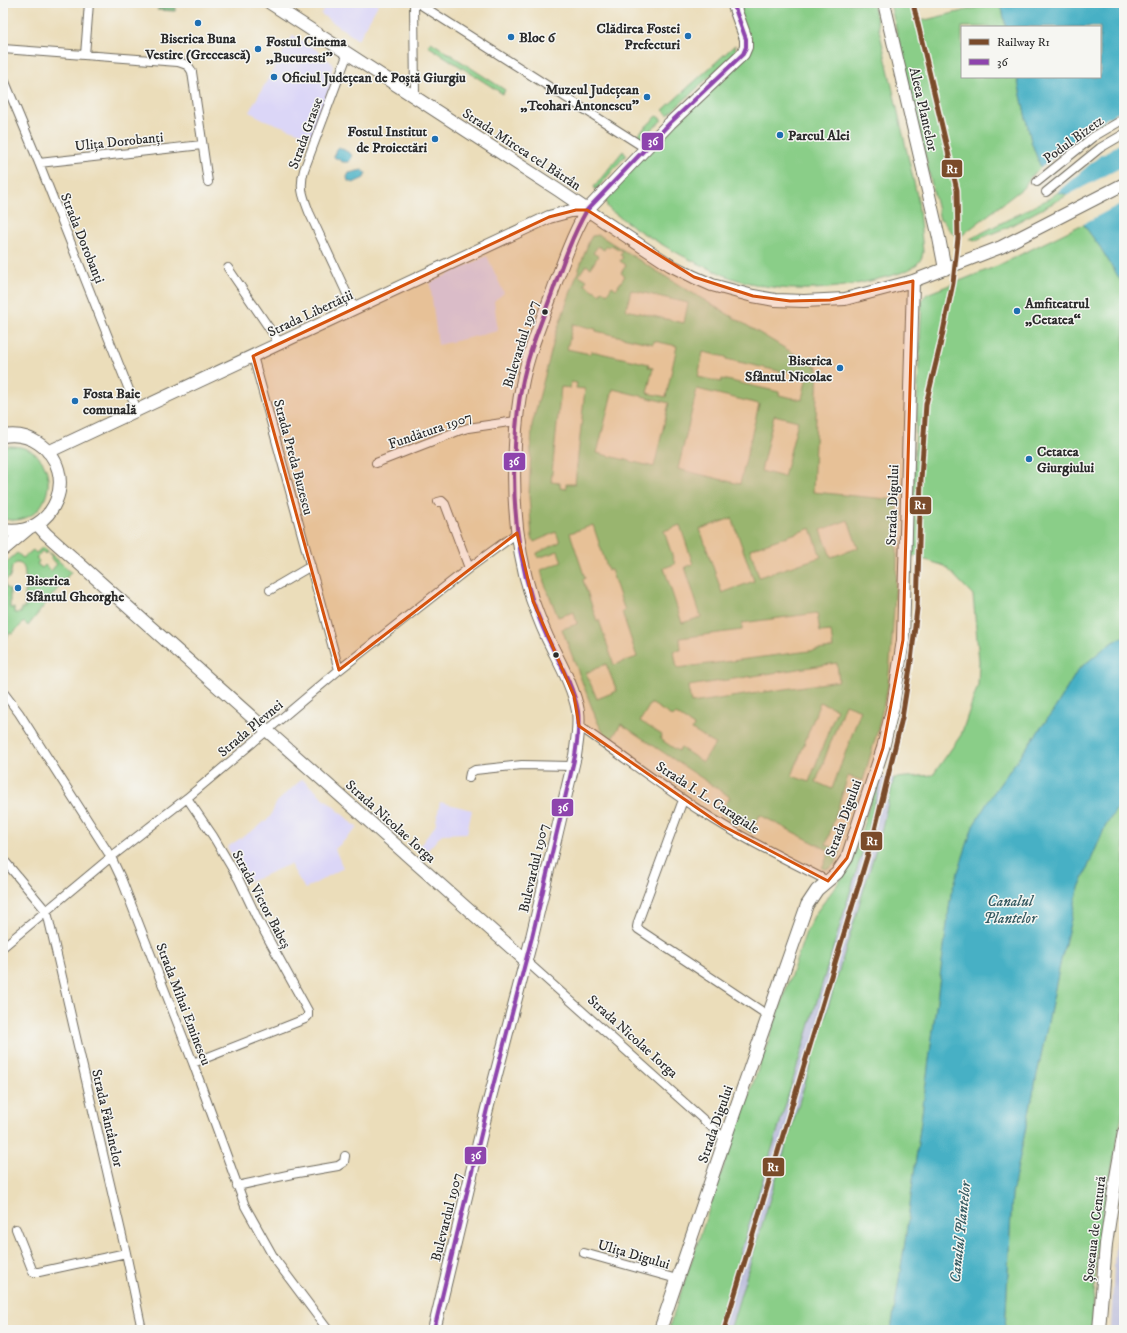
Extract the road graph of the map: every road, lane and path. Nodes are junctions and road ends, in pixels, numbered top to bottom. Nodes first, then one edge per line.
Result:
1 (89, 3) edge
2 (270, 3) edge
3 (414, 3) edge
4 (418, 3) edge
5 (734, 3) edge
6 (884, 3) edge
7 (3, 49) edge
8 (348, 53) junction
9 (84, 55) junction
10 (3, 77) edge
11 (415, 97) junction
12 (1124, 119) edge
13 (1124, 134) edge
14 (202, 145) junction
15 (645, 148) junction
16 (39, 163) junction
17 (208, 182) dead end
18 (1037, 182) dead end
19 (1124, 184) edge
20 (1046, 192) dead end
21 (587, 210) junction
22 (228, 268) dead end
23 (945, 269) junction
24 (914, 281) junction
25 (354, 309) junction
26 (280, 344) junction
27 (253, 356) junction
28 (137, 410) junction
29 (516, 421) junction
30 (3, 436) edge
31 (48, 452) junction
32 (376, 463) dead end
33 (438, 502) dead end
34 (33, 526) junction
35 (3, 530) edge
36 (516, 533) junction
37 (3, 550) edge
38 (311, 566) junction
39 (469, 568) junction
40 (270, 590) dead end
41 (339, 670) junction
42 (3, 692) edge
43 (579, 726) junction
44 (267, 730) junction
45 (572, 766) junction
46 (469, 778) dead end
47 (187, 798) junction
48 (683, 800) junction
49 (111, 857) junction
50 (3, 859) edge
51 (828, 882) junction
52 (46, 912) junction
53 (3, 947) edge
54 (525, 960) junction
55 (769, 1016) junction
56 (192, 1063) junction
57 (1124, 1132) edge
58 (725, 1139) junction
59 (345, 1156) dead end
60 (237, 1186) junction
61 (16, 1229) dead end
62 (126, 1253) junction
63 (584, 1253) dead end
64 (677, 1279) junction
65 (142, 1330) edge
66 (328, 1330) edge
67 (434, 1330) edge
68 (660, 1330) edge
69 (1099, 1330) edge

1 - 9 street
2 - 8 street, Strada Mircea cel Bătrân
3 - 11 street
4 - 15 street
5 - 15 street, Bulevardul 1907
6 - 23 street, Aleea Plantelor
7 - 9 street
8 - 11 street, Strada Mircea cel Bătrân
8 - 25 street, Strada Grasse
9 - 14 street
10 - 16 street, Strada Dorobanți
11 - 21 street, Strada Mircea cel Bătrân
12 - 18 street, Podul Bizetz
13 - 20 street, Podul Bizetz
14 - 16 street, Ulița Dorobanți
14 - 17 street
15 - 21 street, Bulevardul 1907
16 - 28 street, Strada Dorobanți
19 - 23 street, Strada Mircea cel Bătrân
21 - 24 street, Strada Mircea cel Bătrân
21 - 25 street, Strada Libertății
21 - 29 street, Bulevardul 1907
22 - 26 street
23 - 24 street, Strada Mircea cel Bătrân
24 - 51 street, Strada Digului
25 - 26 street, Strada Libertății
26 - 27 street, Strada Libertății
27 - 28 street, Strada Libertății
27 - 38 street, Strada Preda Buzescu
28 - 31 street, Strada Libertății
29 - 32 street, Fundătura 1907
29 - 36 street, Bulevardul 1907
30 - 31 street
31 - 34 street
33 - 39 street
34 - 35 street
34 - 37 street
34 - 44 street, Strada Nicolae Iorga
36 - 39 street, Strada Plevnei
36 - 43 street, Bulevardul 1907
38 - 40 street
38 - 41 street, Strada Preda Buzescu
39 - 41 street, Strada Plevnei
41 - 44 street, Strada Plevnei
42 - 49 street, Strada Mihai Eminescu
43 - 45 street, Bulevardul 1907
43 - 48 street, Strada I. L. Caragiale
44 - 47 street, Strada Plevnei
44 - 54 street, Strada Nicolae Iorga
45 - 46 street
45 - 54 street, Bulevardul 1907
47 - 49 street, Strada Plevnei
47 - 56 street, Strada Victor Babeș
48 - 51 street, Strada I. L. Caragiale
48 - 55 street
49 - 52 street, Strada Plevnei
49 - 56 street, Strada Mihai Eminescu
50 - 52 street
51 - 55 street, Strada Digului
52 - 53 street, Strada Plevnei
52 - 62 street, Strada Fântânelor
54 - 58 street, Strada Nicolae Iorga
54 - 67 street, Bulevardul 1907
55 - 58 street, Strada Digului
56 - 60 street, Strada Mihai Eminescu
57 - 69 street, Șoseaua de Centură
58 - 64 street, Strada Digului
59 - 60 street
60 - 66 street, Strada Mihai Eminescu
61 - 62 street
62 - 65 street, Strada Fântânelor
63 - 64 street, Ulița Digului
64 - 68 street, Strada Digului

